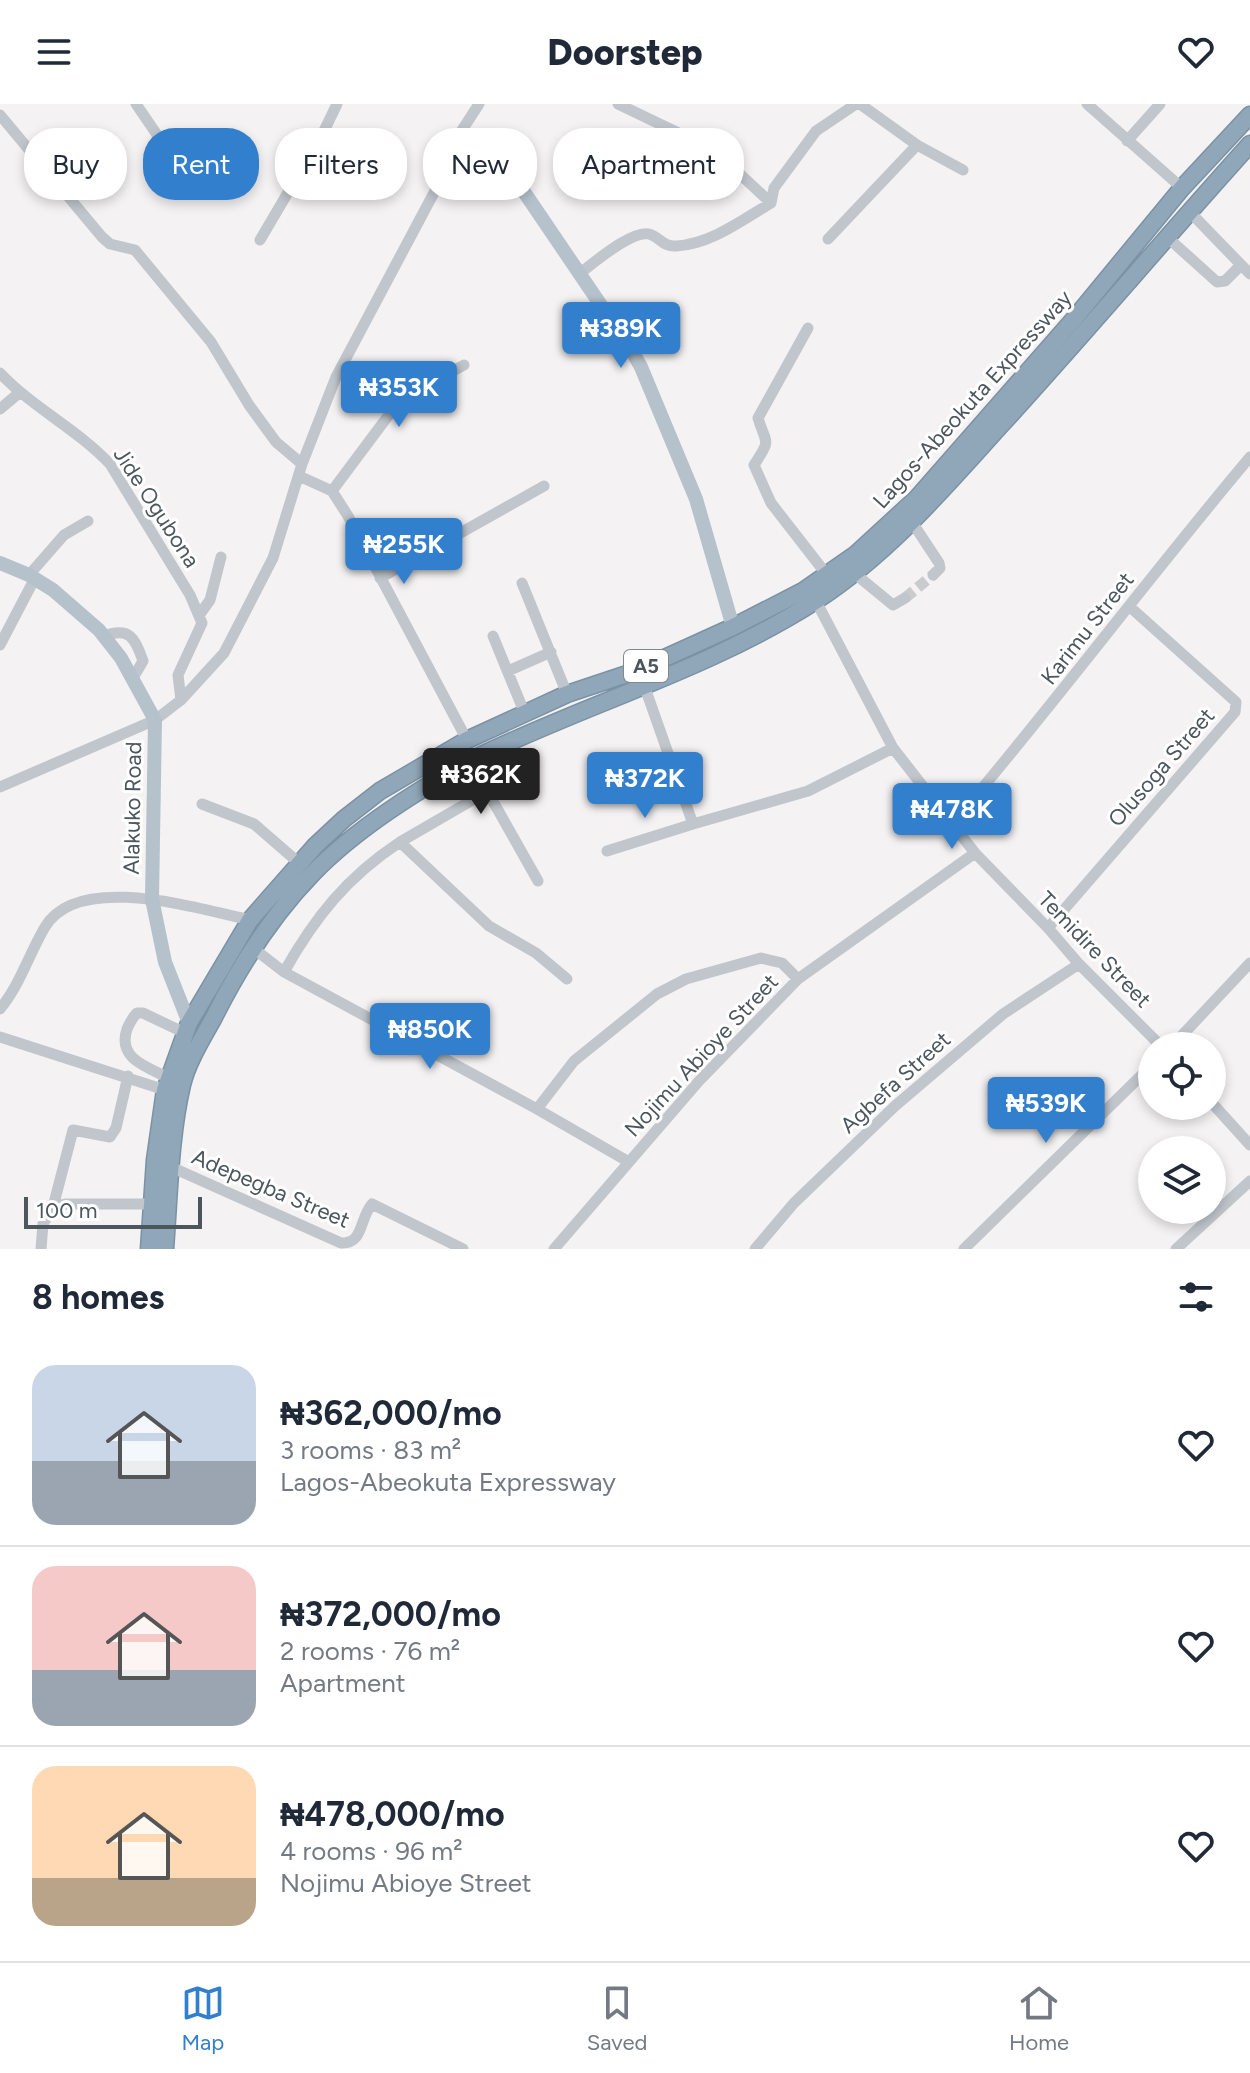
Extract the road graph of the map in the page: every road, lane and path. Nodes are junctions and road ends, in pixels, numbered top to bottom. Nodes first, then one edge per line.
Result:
1 (136, 104) edge
2 (337, 104) edge
3 (479, 104) edge
4 (618, 104) edge
5 (858, 104) edge
6 (1087, 104) edge
7 (1160, 104) edge
8 (0, 115) edge
9 (1250, 115) edge
10 (152, 128) edge
11 (463, 128) edge
12 (1127, 141) junction
13 (1250, 144) edge
14 (917, 145) junction
15 (963, 170) dead end
16 (1182, 188) junction
17 (430, 200) edge
18 (530, 200) edge
19 (771, 203) junction
20 (1189, 211) junction
21 (1167, 237) junction
22 (828, 239) dead end
23 (260, 240) dead end
24 (1246, 269) edge
25 (580, 273) junction
26 (808, 328) dead end
27 (344, 363) junction
28 (464, 365) dead end
29 (0, 373) edge
30 (19, 393) junction
31 (400, 400) junction
32 (0, 409) edge
33 (1250, 457) edge
34 (300, 470) junction
35 (544, 486) dead end
36 (332, 491) junction
37 (88, 521) dead end
38 (912, 522) junction
39 (221, 557) dead end
40 (0, 563) edge
41 (854, 573) junction
42 (827, 575) junction
43 (933, 575) dead end
44 (32, 576) junction
45 (380, 578) junction
46 (522, 583) dead end
47 (905, 598) dead end
48 (816, 601) junction
49 (1130, 607) junction
50 (200, 614) junction
51 (733, 627) junction
52 (493, 636) dead end
53 (0, 645) edge
54 (551, 652) junction
55 (508, 671) junction
56 (644, 685) junction
57 (567, 694) junction
58 (181, 700) junction
59 (525, 714) junction
60 (155, 720) junction
61 (467, 740) junction
62 (893, 748) junction
63 (0, 787) edge
64 (202, 804) dead end
65 (953, 823) junction
66 (693, 824) junction
67 (400, 842) junction
68 (607, 851) dead end
69 (975, 853) junction
70 (299, 863) junction
71 (538, 881) dead end
72 (152, 899) junction
73 (250, 920) junction
74 (1048, 928) junction
75 (253, 948) junction
76 (1250, 963) edge
77 (1079, 964) junction
78 (284, 972) junction
79 (567, 979) dead end
80 (798, 979) junction
81 (0, 1009) edge
82 (187, 1028) junction
83 (1147, 1032) edge
84 (1185, 1032) edge
85 (0, 1037) edge
86 (128, 1076) junction
87 (1138, 1079) edge
88 (167, 1084) junction
89 (537, 1109) junction
90 (1226, 1118) edge
91 (1250, 1145) edge
92 (629, 1162) junction
93 (171, 1167) junction
94 (1250, 1181) edge
95 (153, 1204) junction
96 (53, 1207) junction
97 (41, 1249) edge
98 (149, 1249) edge
99 (165, 1249) edge
100 (463, 1249) edge
101 (554, 1249) edge
102 (755, 1249) edge
103 (964, 1249) edge
104 (1176, 1249) edge

1 - 10 street
2 - 23 street
3 - 11 street
4 - 19 street
5 - 14 street
5 - 19 street
6 - 12 street
7 - 12 street
8 - 34 street
9 - 16 highway, Lagos-Abeokuta Expressway / A5
12 - 16 street
13 - 20 highway, Lagos-Abeokuta Expressway / A5
14 - 15 street
14 - 22 street
16 - 42 highway, Lagos-Abeokuta Expressway / A5
17 - 27 street
18 - 25 main road
19 - 25 street
20 - 21 highway, Lagos-Abeokuta Expressway / A5
20 - 24 street
21 - 24 street
21 - 38 highway, Lagos-Abeokuta Expressway / A5
25 - 51 main road
26 - 42 street
27 - 31 street
27 - 34 street
28 - 31 street
29 - 30 street, Jide Ogubona
30 - 32 street
30 - 50 street, Jide Ogubona
31 - 36 street
33 - 49 street, Karimu Street
34 - 36 street
34 - 58 street
35 - 45 street
36 - 45 street
37 - 44 street
38 - 41 highway, Lagos-Abeokuta Expressway / A5
38 - 43 street
39 - 50 street
40 - 44 main road, Alakuko Road
41 - 47 street
41 - 48 highway, Lagos-Abeokuta Expressway / A5
42 - 51 highway, Lagos-Abeokuta Expressway / A5
44 - 53 street
44 - 60 main road, Alakuko Road
45 - 61 street
46 - 54 street
48 - 56 highway, Lagos-Abeokuta Expressway / A5
48 - 62 street, Temidire Street
49 - 65 street, Karimu Street
49 - 74 street, Olusoga Street
50 - 58 street
51 - 57 highway, Lagos-Abeokuta Expressway / A5
52 - 55 street
54 - 55 street
54 - 57 street
55 - 59 street
56 - 66 street
56 - 75 highway, Lagos-Abeokuta Expressway / A5
57 - 59 highway, Lagos-Abeokuta Expressway / A5
58 - 60 street
59 - 61 highway, Lagos-Abeokuta Expressway / A5
60 - 63 street
60 - 72 main road, Alakuko Road
61 - 70 highway, Lagos-Abeokuta Expressway / A5
62 - 65 street, Temidire Street
62 - 66 street
64 - 70 street
65 - 69 street, Temidire Street
66 - 68 street
67 - 71 street
67 - 78 street
67 - 79 street
69 - 74 street, Temidire Street
69 - 80 street, Nojimu Abioye Street
70 - 73 highway, Lagos-Abeokuta Expressway / A5
72 - 73 street
72 - 81 street
72 - 82 main road, Alakuko Road
73 - 82 highway, Lagos-Abeokuta Expressway / A5
74 - 77 street, Temidire Street
75 - 78 street
75 - 93 highway, Lagos-Abeokuta Expressway / A5
76 - 84 street
77 - 83 street, Temidire Street
77 - 102 street, Agbefa Street
78 - 89 street
80 - 89 street
80 - 92 street, Nojimu Abioye Street
82 - 88 highway, Lagos-Abeokuta Expressway / A5
82 - 88 street
85 - 86 street
86 - 88 street
86 - 96 street
87 - 103 street
88 - 95 highway, Lagos-Abeokuta Expressway / A5
89 - 92 street
90 - 91 street
92 - 101 street, Nojimu Abioye Street
93 - 99 highway, Lagos-Abeokuta Expressway / A5
93 - 100 street, Adepegba Street
94 - 104 street
95 - 96 street
95 - 98 highway, Lagos-Abeokuta Expressway / A5
96 - 97 street

